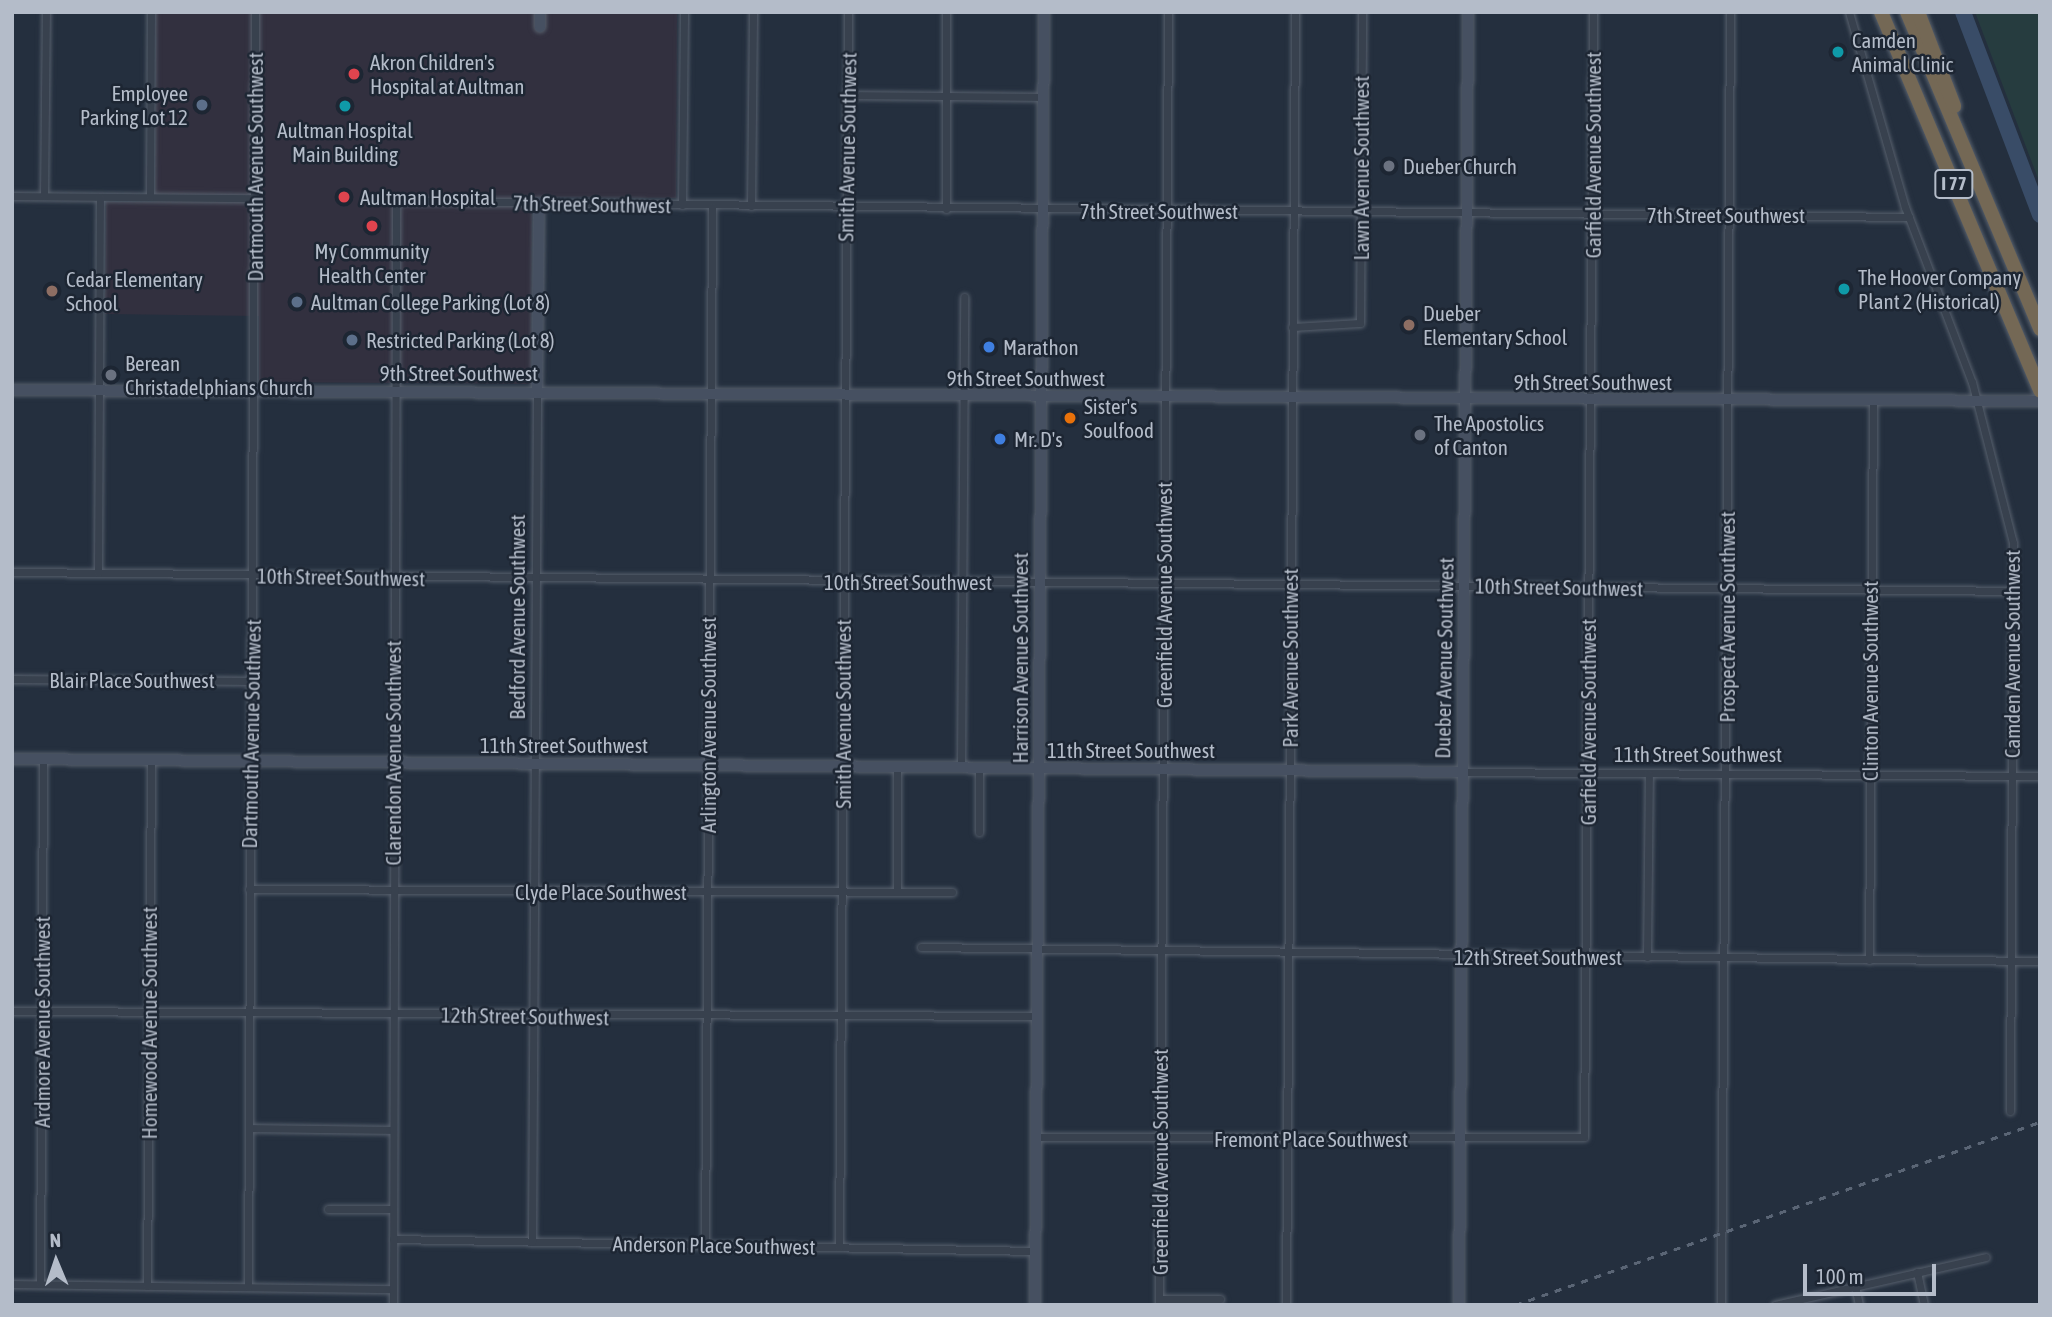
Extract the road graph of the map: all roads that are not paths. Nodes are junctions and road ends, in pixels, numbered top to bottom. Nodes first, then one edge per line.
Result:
1 (46, 12) edge
2 (151, 12) edge
3 (255, 12) edge
4 (540, 12) edge
5 (684, 12) edge
6 (753, 12) edge
7 (848, 12) edge
8 (946, 12) edge
9 (1044, 12) edge
10 (1168, 12) edge
11 (1295, 12) edge
12 (1362, 12) edge
13 (1468, 12) edge
14 (1593, 12) edge
15 (1730, 12) edge
16 (1849, 12) edge
17 (1881, 12) edge
18 (1907, 12) edge
19 (1918, 12) edge
20 (540, 27) dead end
21 (847, 95) junction
22 (946, 96) junction
23 (1043, 97) junction
24 (1961, 139) junction
25 (12, 196) edge
26 (44, 196) junction
27 (100, 197) junction
28 (150, 197) junction
29 (254, 198) junction
30 (403, 201) joint
31 (539, 203) junction
32 (682, 205) junction
33 (712, 206) junction
34 (751, 206) junction
35 (846, 207) junction
36 (946, 209) junction
37 (1042, 210) junction
38 (1167, 211) junction
39 (1294, 212) junction
40 (1361, 212) junction
41 (1466, 213) junction
42 (1592, 214) junction
43 (1729, 214) junction
44 (1909, 217) junction
45 (964, 297) dead end
46 (1293, 327) junction
47 (2040, 329) edge
48 (12, 390) edge
49 (98, 391) junction
50 (253, 391) junction
51 (2040, 391) edge
52 (396, 392) junction
53 (537, 393) junction
54 (710, 395) junction
55 (845, 396) junction
56 (963, 397) junction
57 (1041, 397) junction
58 (1165, 398) junction
59 (1292, 398) junction
60 (1465, 400) junction
61 (1592, 401) junction
62 (2040, 401) edge
63 (1728, 402) junction
64 (1873, 403) junction
65 (1978, 403) junction
66 (12, 572) edge
67 (98, 573) junction
68 (252, 575) junction
69 (394, 578) junction
70 (537, 580) junction
71 (709, 580) junction
72 (844, 582) junction
73 (962, 583) junction
74 (1040, 583) junction
75 (1163, 584) junction
76 (1290, 585) junction
77 (1464, 586) junction
78 (1589, 587) junction
79 (1727, 588) junction
80 (1871, 589) junction
81 (2013, 591) junction
82 (12, 679) edge
83 (251, 681) junction
84 (12, 760) edge
85 (43, 760) junction
86 (151, 761) junction
87 (250, 761) junction
88 (393, 762) junction
89 (536, 764) junction
90 (708, 765) junction
91 (842, 765) junction
92 (897, 766) junction
93 (961, 767) junction
94 (979, 767) junction
95 (1039, 768) junction
96 (1163, 770) junction
97 (1289, 771) junction
98 (1462, 772) junction
99 (1588, 773) junction
100 (1649, 774) junction
101 (1726, 774) junction
102 (1870, 775) junction
103 (2012, 776) junction
104 (2040, 776) edge
105 (979, 832) dead end
106 (249, 889) junction
107 (393, 890) junction
108 (535, 892) junction
109 (897, 892) junction
110 (952, 892) dead end
111 (707, 893) junction
112 (841, 893) junction
113 (921, 947) dead end
114 (1037, 950) junction
115 (1161, 954) junction
116 (1288, 955) junction
117 (1461, 956) junction
118 (1586, 957) junction
119 (1647, 957) junction
120 (1724, 958) junction
121 (1869, 960) junction
122 (2011, 961) junction
123 (2040, 961) edge
124 (12, 1010) edge
125 (42, 1011) junction
126 (149, 1011) junction
127 (250, 1012) junction
128 (392, 1014) junction
129 (534, 1016) junction
130 (1037, 1016) junction
131 (705, 1018) junction
132 (840, 1019) junction
133 (2010, 1111) dead end
134 (249, 1128) junction
135 (393, 1130) junction
136 (1584, 1136) joint
137 (1036, 1137) junction
138 (1160, 1139) junction
139 (1287, 1139) junction
140 (1460, 1140) junction
141 (328, 1209) dead end
142 (393, 1209) junction
143 (393, 1239) junction
144 (532, 1242) junction
145 (705, 1245) junction
146 (839, 1247) junction
147 (1036, 1251) junction
148 (1986, 1257) dead end
149 (1917, 1272) junction
150 (12, 1284) edge
151 (40, 1284) junction
152 (147, 1286) junction
153 (1855, 1286) junction
154 (248, 1287) junction
155 (393, 1289) junction
156 (1220, 1300) dead end
157 (1159, 1302) edge
158 (1778, 1304) edge
159 (393, 1305) edge
160 (1035, 1305) edge
161 (1286, 1305) edge
162 (1459, 1305) edge
163 (1721, 1305) edge
164 (1859, 1305) edge
165 (1924, 1305) edge

1 - 26 street
2 - 28 street
3 - 29 street, Dartmouth Avenue Southwest
4 - 20 street
5 - 32 street
6 - 34 street
7 - 21 street, Smith Avenue Southwest
8 - 22 street
9 - 23 street, Harrison Avenue Southwest
10 - 38 street, Greenfield Avenue Southwest
11 - 39 street, Park Avenue Southwest
12 - 40 street, Lawn Avenue Southwest
13 - 41 street, Dueber Avenue Southwest
14 - 42 street, Garfield Avenue Southwest
15 - 43 street, Prospect Avenue Southwest
16 - 44 street, Camden Avenue Southwest
17 - 51 highway, I 77
18 - 24 highway, I 77
19 - 24 highway
21 - 22 street
21 - 35 street, Smith Avenue Southwest
22 - 23 street
22 - 36 street
23 - 37 street, Harrison Avenue Southwest
24 - 47 highway, I 77
25 - 26 street
26 - 27 street
27 - 28 street
27 - 49 street
28 - 29 street
29 - 50 street, Dartmouth Avenue Southwest
30 - 31 street, 7th Street Southwest
30 - 52 street, Clarendon Avenue Southwest
31 - 32 street, 7th Street Southwest
31 - 53 street, Bedford Avenue Southwest
32 - 33 street, 7th Street Southwest
33 - 34 street, 7th Street Southwest
33 - 54 street, Arlington Avenue Southwest
34 - 35 street, 7th Street Southwest
35 - 36 street, 7th Street Southwest
35 - 55 street, Smith Avenue Southwest
36 - 37 street, 7th Street Southwest
37 - 38 street, 7th Street Southwest
37 - 57 street, Harrison Avenue Southwest
38 - 39 street, 7th Street Southwest
38 - 58 street, Greenfield Avenue Southwest
39 - 40 street, 7th Street Southwest
39 - 46 street, Park Avenue Southwest
40 - 41 street, 7th Street Southwest
40 - 46 street, Lawn Avenue Southwest
41 - 42 street, 7th Street Southwest
41 - 60 street, Dueber Avenue Southwest
42 - 43 street, 7th Street Southwest
42 - 61 street, Garfield Avenue Southwest
43 - 44 street, 7th Street Southwest
43 - 63 street, Prospect Avenue Southwest
44 - 65 street, Camden Avenue Southwest
45 - 56 street
46 - 59 street, Park Avenue Southwest
48 - 49 street, 9th Street Southwest
49 - 50 street, 9th Street Southwest
49 - 67 street
50 - 52 street, 9th Street Southwest
50 - 68 street, Dartmouth Avenue Southwest
52 - 53 street, 9th Street Southwest
52 - 69 street, Clarendon Avenue Southwest
53 - 54 street, 9th Street Southwest
53 - 70 street, Bedford Avenue Southwest
54 - 55 street, 9th Street Southwest
54 - 71 street, Arlington Avenue Southwest
55 - 56 street, 9th Street Southwest
55 - 72 street, Smith Avenue Southwest
56 - 57 street, 9th Street Southwest
56 - 73 street
57 - 58 street, 9th Street Southwest
57 - 74 street, Harrison Avenue Southwest
58 - 59 street, 9th Street Southwest
58 - 75 street, Greenfield Avenue Southwest
59 - 60 street, 9th Street Southwest
59 - 76 street, Park Avenue Southwest
60 - 61 street, 9th Street Southwest
60 - 77 street, Dueber Avenue Southwest
61 - 63 street, 9th Street Southwest
61 - 78 street, Garfield Avenue Southwest
62 - 65 street, 9th Street Southwest
63 - 64 street, 9th Street Southwest
63 - 79 street, Prospect Avenue Southwest
64 - 65 street, 9th Street Southwest
64 - 80 street, Clinton Avenue Southwest
65 - 81 street, Camden Avenue Southwest
66 - 67 street, 10th Street Southwest
67 - 68 street, 10th Street Southwest
68 - 69 street, 10th Street Southwest
68 - 83 street, Dartmouth Avenue Southwest
69 - 70 street, 10th Street Southwest
69 - 88 street, Clarendon Avenue Southwest
70 - 71 street, 10th Street Southwest
70 - 89 street, Bedford Avenue Southwest
71 - 72 street, 10th Street Southwest
71 - 90 street, Arlington Avenue Southwest
72 - 73 street, 10th Street Southwest
72 - 91 street, Smith Avenue Southwest
73 - 74 street, 10th Street Southwest
73 - 93 street
74 - 75 street, 10th Street Southwest
74 - 95 street, Harrison Avenue Southwest
75 - 76 street, 10th Street Southwest
75 - 96 street, Greenfield Avenue Southwest
76 - 77 street, 10th Street Southwest
76 - 97 street, Park Avenue Southwest
77 - 78 street, 10th Street Southwest
77 - 98 street, Dueber Avenue Southwest
78 - 79 street, 10th Street Southwest
78 - 99 street, Garfield Avenue Southwest
79 - 80 street, 10th Street Southwest
79 - 101 street, Prospect Avenue Southwest
80 - 81 street, 10th Street Southwest
80 - 102 street, Clinton Avenue Southwest
81 - 103 street, Camden Avenue Southwest
82 - 83 street, Blair Place Southwest
83 - 87 street, Dartmouth Avenue Southwest
84 - 85 street, 11th Street Southwest
85 - 86 street, 11th Street Southwest
85 - 125 street, Ardmore Avenue Southwest
86 - 87 street, 11th Street Southwest
86 - 126 street, Homewood Avenue Southwest
87 - 88 street, 11th Street Southwest
87 - 106 street, Dartmouth Avenue Southwest
88 - 89 street, 11th Street Southwest
88 - 107 street, Clarendon Avenue Southwest
89 - 90 street, 11th Street Southwest
89 - 108 street, Bedford Avenue Southwest
90 - 91 street, 11th Street Southwest
90 - 111 street, Arlington Avenue Southwest
91 - 92 street, 11th Street Southwest
91 - 112 street, Smith Avenue Southwest
92 - 93 street, 11th Street Southwest
92 - 109 street
93 - 94 street, 11th Street Southwest
94 - 95 street, 11th Street Southwest
94 - 105 street
95 - 96 street, 11th Street Southwest
95 - 114 street, Harrison Avenue Southwest
96 - 97 street, 11th Street Southwest
96 - 115 street, Greenfield Avenue Southwest
97 - 98 street, 11th Street Southwest
97 - 116 street, Park Avenue Southwest
98 - 99 street, 11th Street Southwest
98 - 117 street, Dueber Avenue Southwest
99 - 100 street, 11th Street Southwest
99 - 118 street, Garfield Avenue Southwest
100 - 101 street, 11th Street Southwest
100 - 119 street
101 - 102 street, 11th Street Southwest
101 - 120 street, Prospect Avenue Southwest
102 - 103 street, 11th Street Southwest
102 - 121 street, Clinton Avenue Southwest
103 - 104 street, 11th Street Southwest
103 - 122 street, Camden Avenue Southwest
106 - 107 street, Clyde Place Southwest
106 - 127 street, Dartmouth Avenue Southwest
107 - 108 street, Clyde Place Southwest
107 - 128 street, Clarendon Avenue Southwest
108 - 111 street, Clyde Place Southwest
108 - 129 street, Bedford Avenue Southwest
109 - 110 street, Clyde Place Southwest
109 - 112 street, Clyde Place Southwest
111 - 112 street, Clyde Place Southwest
111 - 131 street, Arlington Avenue Southwest
112 - 132 street, Smith Avenue Southwest
113 - 114 street, 12th Street Southwest
114 - 115 street, 12th Street Southwest
114 - 130 street, Harrison Avenue Southwest
115 - 116 street, 12th Street Southwest
115 - 138 street, Greenfield Avenue Southwest
116 - 117 street, 12th Street Southwest
116 - 139 street, Park Avenue Southwest
117 - 118 street, 12th Street Southwest
117 - 140 street, Dueber Avenue Southwest
118 - 119 street, 12th Street Southwest
118 - 136 street, Garfield Avenue Southwest
119 - 120 street, 12th Street Southwest
120 - 121 street, 12th Street Southwest
120 - 163 street, Prospect Avenue Southwest
121 - 122 street, 12th Street Southwest
122 - 123 street, 12th Street Southwest
122 - 133 street, Camden Avenue Southwest
124 - 125 street, 12th Street Southwest
125 - 126 street, 12th Street Southwest
125 - 151 street, Ardmore Avenue Southwest
126 - 127 street, 12th Street Southwest
126 - 152 street, Homewood Avenue Southwest
127 - 128 street, 12th Street Southwest
127 - 134 street, Dartmouth Avenue Southwest
128 - 129 street, 12th Street Southwest
128 - 135 street, Clarendon Avenue Southwest
129 - 131 street, 12th Street Southwest
129 - 144 street, Bedford Avenue Southwest
130 - 132 street, 12th Street Southwest
130 - 137 street, Harrison Avenue Southwest
131 - 132 street, 12th Street Southwest
131 - 145 street, Arlington Avenue Southwest
132 - 146 street, Smith Avenue Southwest
134 - 135 street
134 - 154 street, Dartmouth Avenue Southwest
135 - 142 street, Clarendon Avenue Southwest
136 - 140 street, Fremont Place Southwest
137 - 138 street, Fremont Place Southwest
137 - 147 street, Harrison Avenue Southwest
138 - 139 street, Fremont Place Southwest
138 - 157 street, Greenfield Avenue Southwest
139 - 140 street, Fremont Place Southwest
139 - 161 street, Park Avenue Southwest
140 - 162 street, Dueber Avenue Southwest
141 - 142 street
142 - 143 street, Clarendon Avenue Southwest
143 - 144 street, Anderson Place Southwest
143 - 155 street, Clarendon Avenue Southwest
144 - 145 street, Anderson Place Southwest
145 - 146 street, Anderson Place Southwest
146 - 147 street, Anderson Place Southwest
147 - 160 street, Harrison Avenue Southwest
148 - 149 street
149 - 153 street
149 - 165 street
150 - 151 street
151 - 152 street
152 - 154 street
153 - 158 street
153 - 164 street
154 - 155 street
155 - 159 street, Clarendon Avenue Southwest
156 - 157 street

